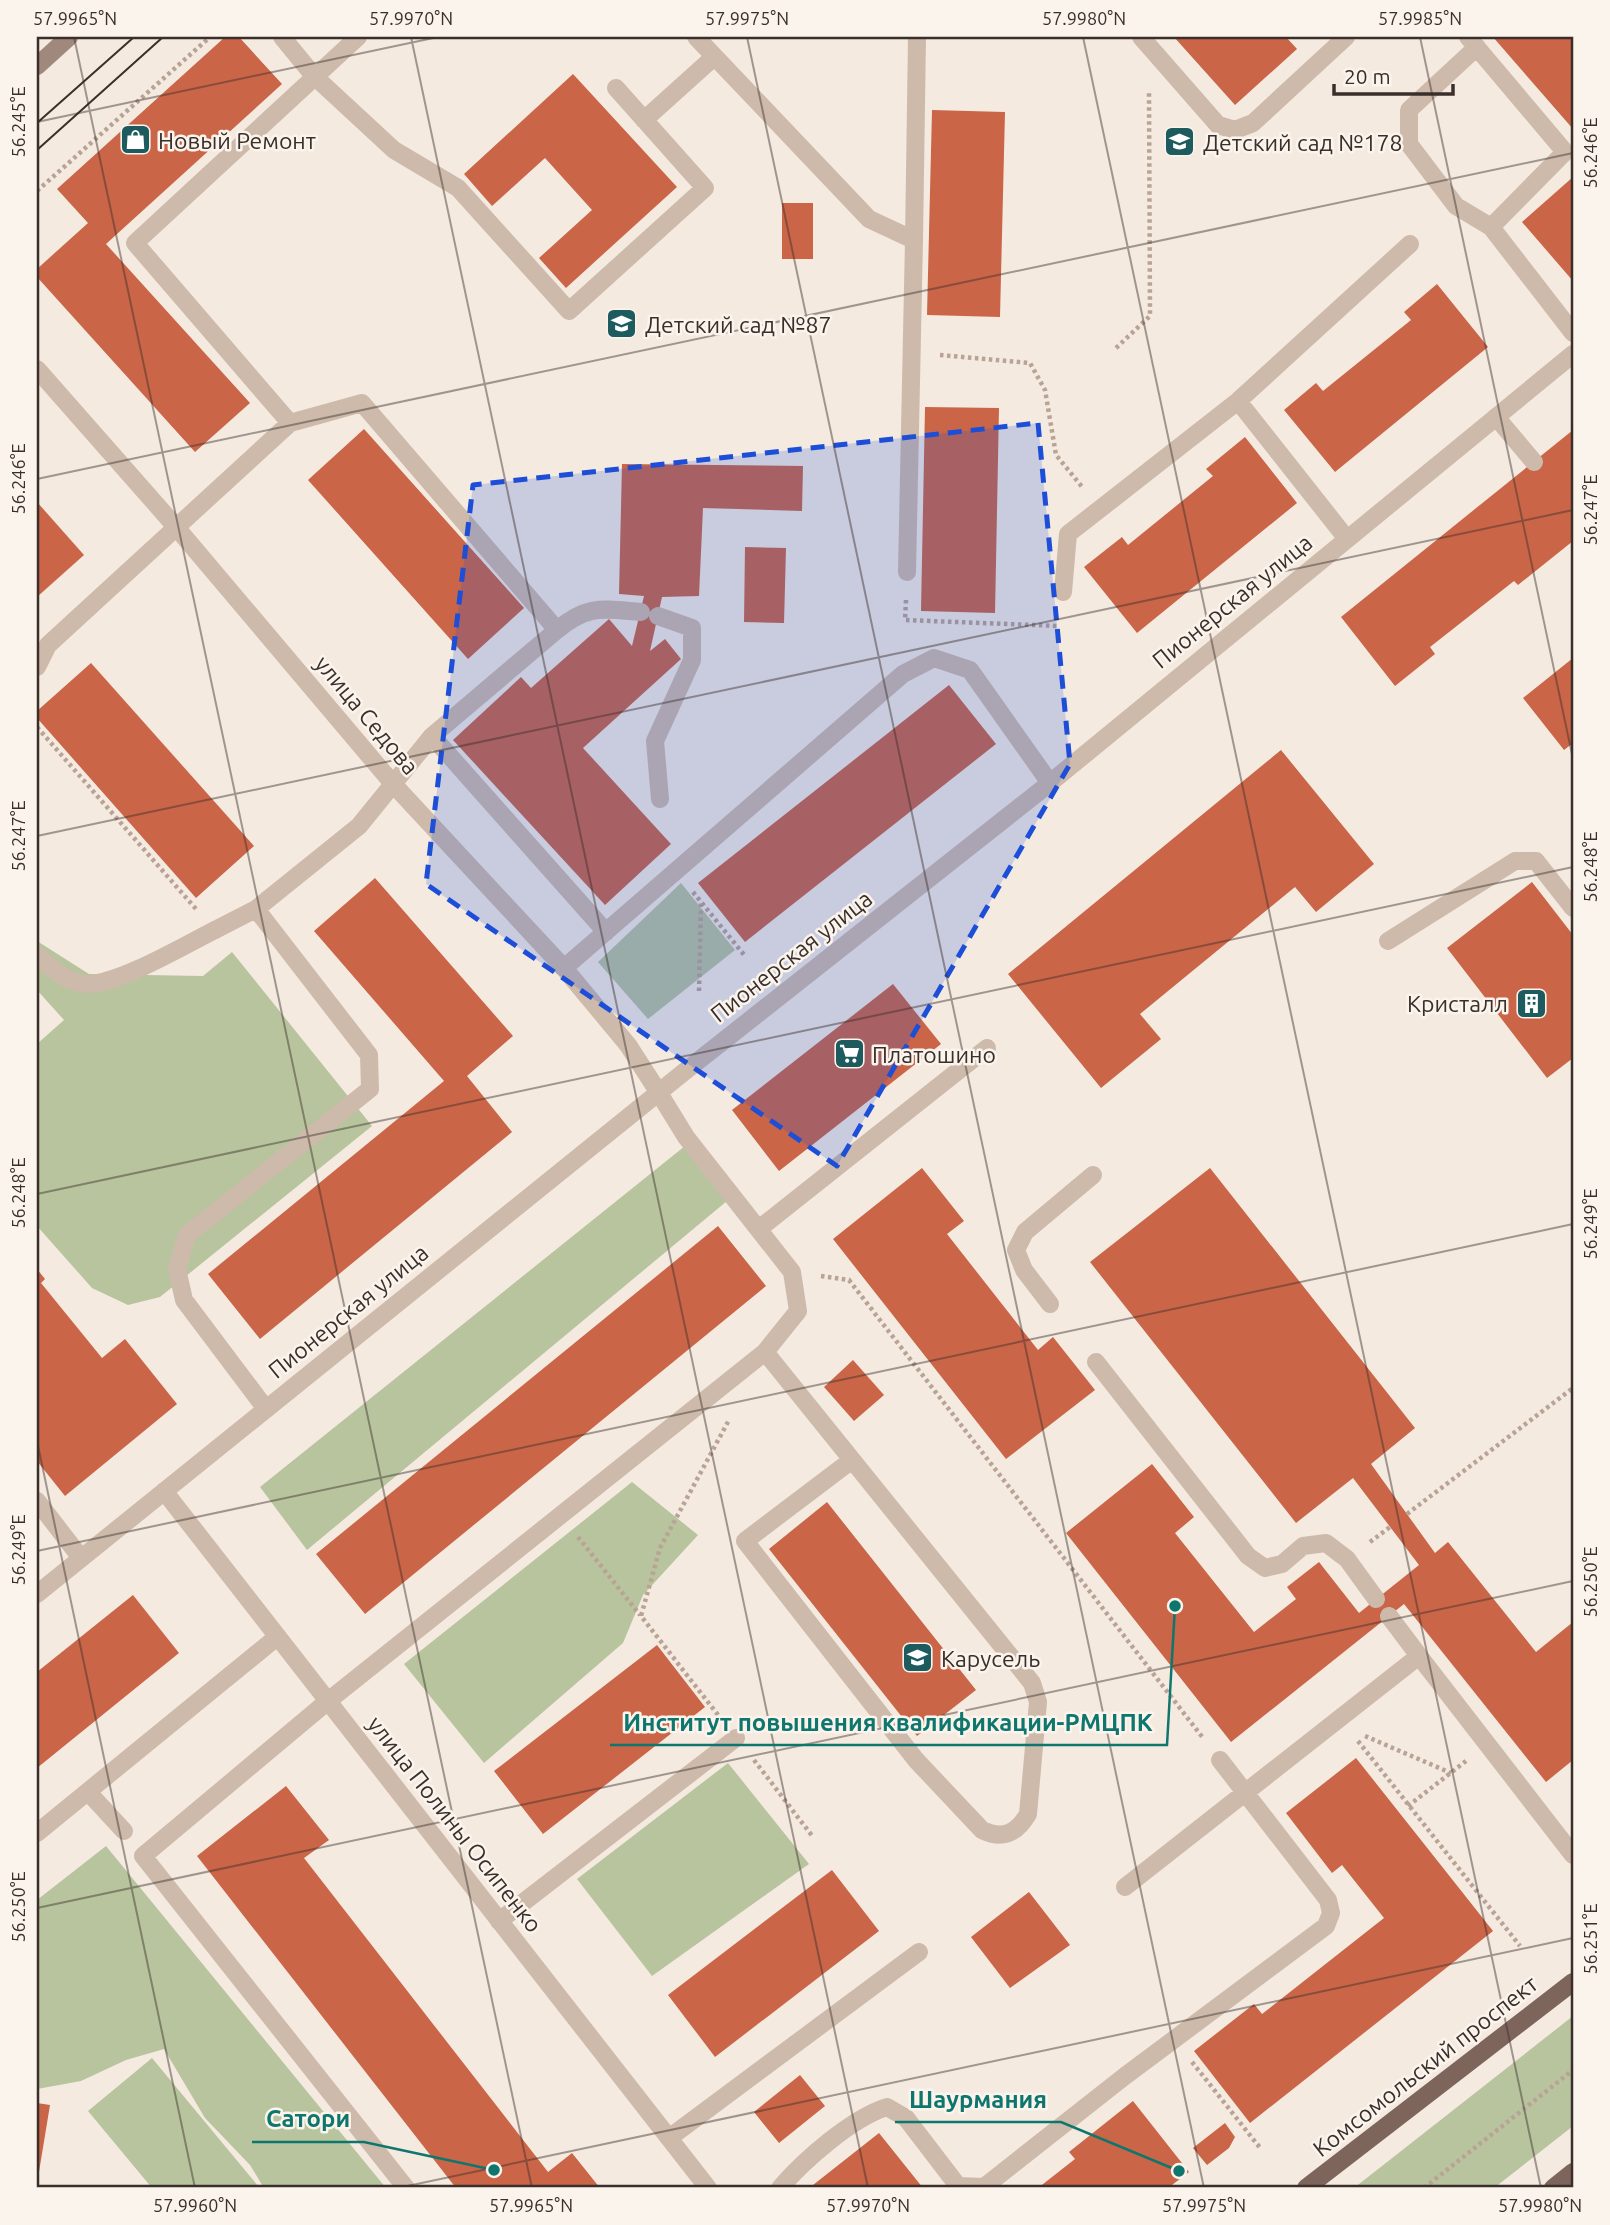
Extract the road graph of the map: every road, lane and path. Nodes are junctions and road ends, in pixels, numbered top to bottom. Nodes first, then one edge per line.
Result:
1 (69, 37) edge
2 (210, 37) edge
3 (282, 37) edge
4 (358, 37) edge
5 (696, 37) edge
6 (917, 37) edge
7 (1141, 37) edge
8 (1346, 37) edge
9 (1473, 42) edge
10 (1157, 55) junction
11 (714, 57) junction
12 (37, 66) edge
13 (314, 76) junction
14 (616, 88) dead end
15 (644, 120) junction
16 (37, 191) edge
17 (1491, 227) junction
18 (914, 240) junction
19 (1410, 244) dead end
20 (1573, 333) edge
21 (1116, 348) dead end
22 (911, 353) junction
23 (1573, 354) edge
24 (37, 369) edge
25 (1238, 401) junction
26 (1496, 417) junction
27 (290, 422) junction
28 (1534, 463) dead end
29 (1100, 509) junction
30 (176, 527) junction
31 (1348, 538) junction
32 (906, 572) joint
33 (1063, 592) dead end
34 (1059, 626) dead end
35 (557, 630) junction
36 (43, 638) edge
37 (37, 667) edge
38 (37, 727) edge
39 (432, 736) junction
40 (1050, 783) junction
41 (394, 785) junction
42 (660, 799) dead end
43 (674, 869) junction
44 (701, 902) junction
45 (1573, 908) edge
46 (256, 909) junction
47 (215, 930) junction
48 (606, 932) junction
49 (1388, 941) dead end
50 (37, 955) edge
51 (745, 956) dead end
52 (564, 968) junction
53 (699, 991) dead end
54 (987, 1048) dead end
55 (659, 1093) junction
56 (1093, 1175) dead end
57 (760, 1228) junction
58 (792, 1272) junction
59 (1050, 1304) dead end
60 (765, 1352) junction
61 (1096, 1362) dead end
62 (1573, 1388) edge
63 (266, 1409) junction
64 (732, 1413) dead end
65 (852, 1460) junction
66 (164, 1491) junction
67 (37, 1501) edge
68 (561, 1514) junction
69 (1407, 1514) dead end
70 (81, 1558) junction
71 (37, 1594) edge
72 (1376, 1599) dead end
73 (641, 1615) junction
74 (1389, 1616) dead end
75 (278, 1637) junction
76 (1419, 1656) junction
77 (328, 1701) junction
78 (1342, 1726) junction
79 (736, 1738) junction
80 (1489, 1743) junction
81 (1220, 1760) joint
82 (1451, 1773) junction
83 (88, 1792) junction
84 (1244, 1793) junction
85 (1408, 1806) junction
86 (124, 1831) dead end
87 (37, 1833) edge
88 (813, 1837) dead end
89 (1573, 1855) edge
90 (1125, 1887) dead end
91 (499, 1921) junction
92 (1520, 1946) dead end
93 (919, 1952) dead end
94 (1573, 1982) edge
95 (1174, 2039) junction
96 (1573, 2070) edge
97 (669, 2138) junction
98 (1261, 2149) dead end
99 (1573, 2172) edge
100 (406, 2188) edge
101 (708, 2188) edge
102 (780, 2188) edge
103 (1306, 2188) edge
104 (1424, 2188) edge
105 (1553, 2188) edge

1 - 12 main road
2 - 16 path
3 - 13 street
4 - 13 street
5 - 11 street
6 - 18 street
7 - 10 street
8 - 10 street
9 - 17 street
9 - 17 street
10 - 21 path
11 - 15 street
11 - 18 street
13 - 15 street
13 - 27 street
14 - 15 street
17 - 20 street
18 - 22 street
19 - 25 street
22 - 29 path
22 - 32 street
23 - 26 street, Пионерская улица
24 - 30 street, улица Седова
25 - 29 street
25 - 31 street
26 - 28 street
26 - 31 street, Пионерская улица
27 - 30 street
27 - 35 street
29 - 33 street
30 - 36 street
30 - 41 street, улица Седова
31 - 40 street, Пионерская улица
32 - 34 path
35 - 39 street
35 - 42 street
36 - 37 street
38 - 47 path
39 - 41 street
39 - 48 street
40 - 43 street
40 - 55 street, Пионерская улица
41 - 46 street
41 - 52 street, улица Седова
43 - 44 path
43 - 48 street
44 - 51 path
44 - 53 path
45 - 49 street
46 - 47 street
46 - 63 street
47 - 50 street
48 - 52 street
52 - 55 street, улица Седова
54 - 57 street
55 - 57 street, улица Седова
55 - 63 street, Пионерская улица
56 - 59 street
57 - 58 street, улица Седова
58 - 60 street
58 - 81 path
60 - 65 street
60 - 68 street
61 - 72 street
62 - 69 path
63 - 66 street, Пионерская улица
64 - 73 path
65 - 65 street
66 - 70 street, Пионерская улица
66 - 75 street, улица Полины Осипенко
67 - 70 street
68 - 73 path
68 - 77 street
70 - 71 street, Пионерская улица
73 - 79 path
74 - 76 street
75 - 77 street, улица Полины Осипенко
75 - 83 street
76 - 78 street
76 - 80 street
77 - 91 street, улица Полины Осипенко
77 - 100 street
78 - 82 path
78 - 84 street
78 - 85 path
79 - 88 path
79 - 91 street
80 - 82 path
80 - 89 street
81 - 84 street
82 - 85 path
83 - 86 street
83 - 87 street
84 - 90 street
84 - 95 street
85 - 92 path
91 - 97 street, улица Полины Осипенко
93 - 97 street
94 - 103 main road, Комсомольский проспект
95 - 98 path
95 - 102 street
96 - 104 path
97 - 101 street, улица Полины Осипенко
99 - 105 main road

